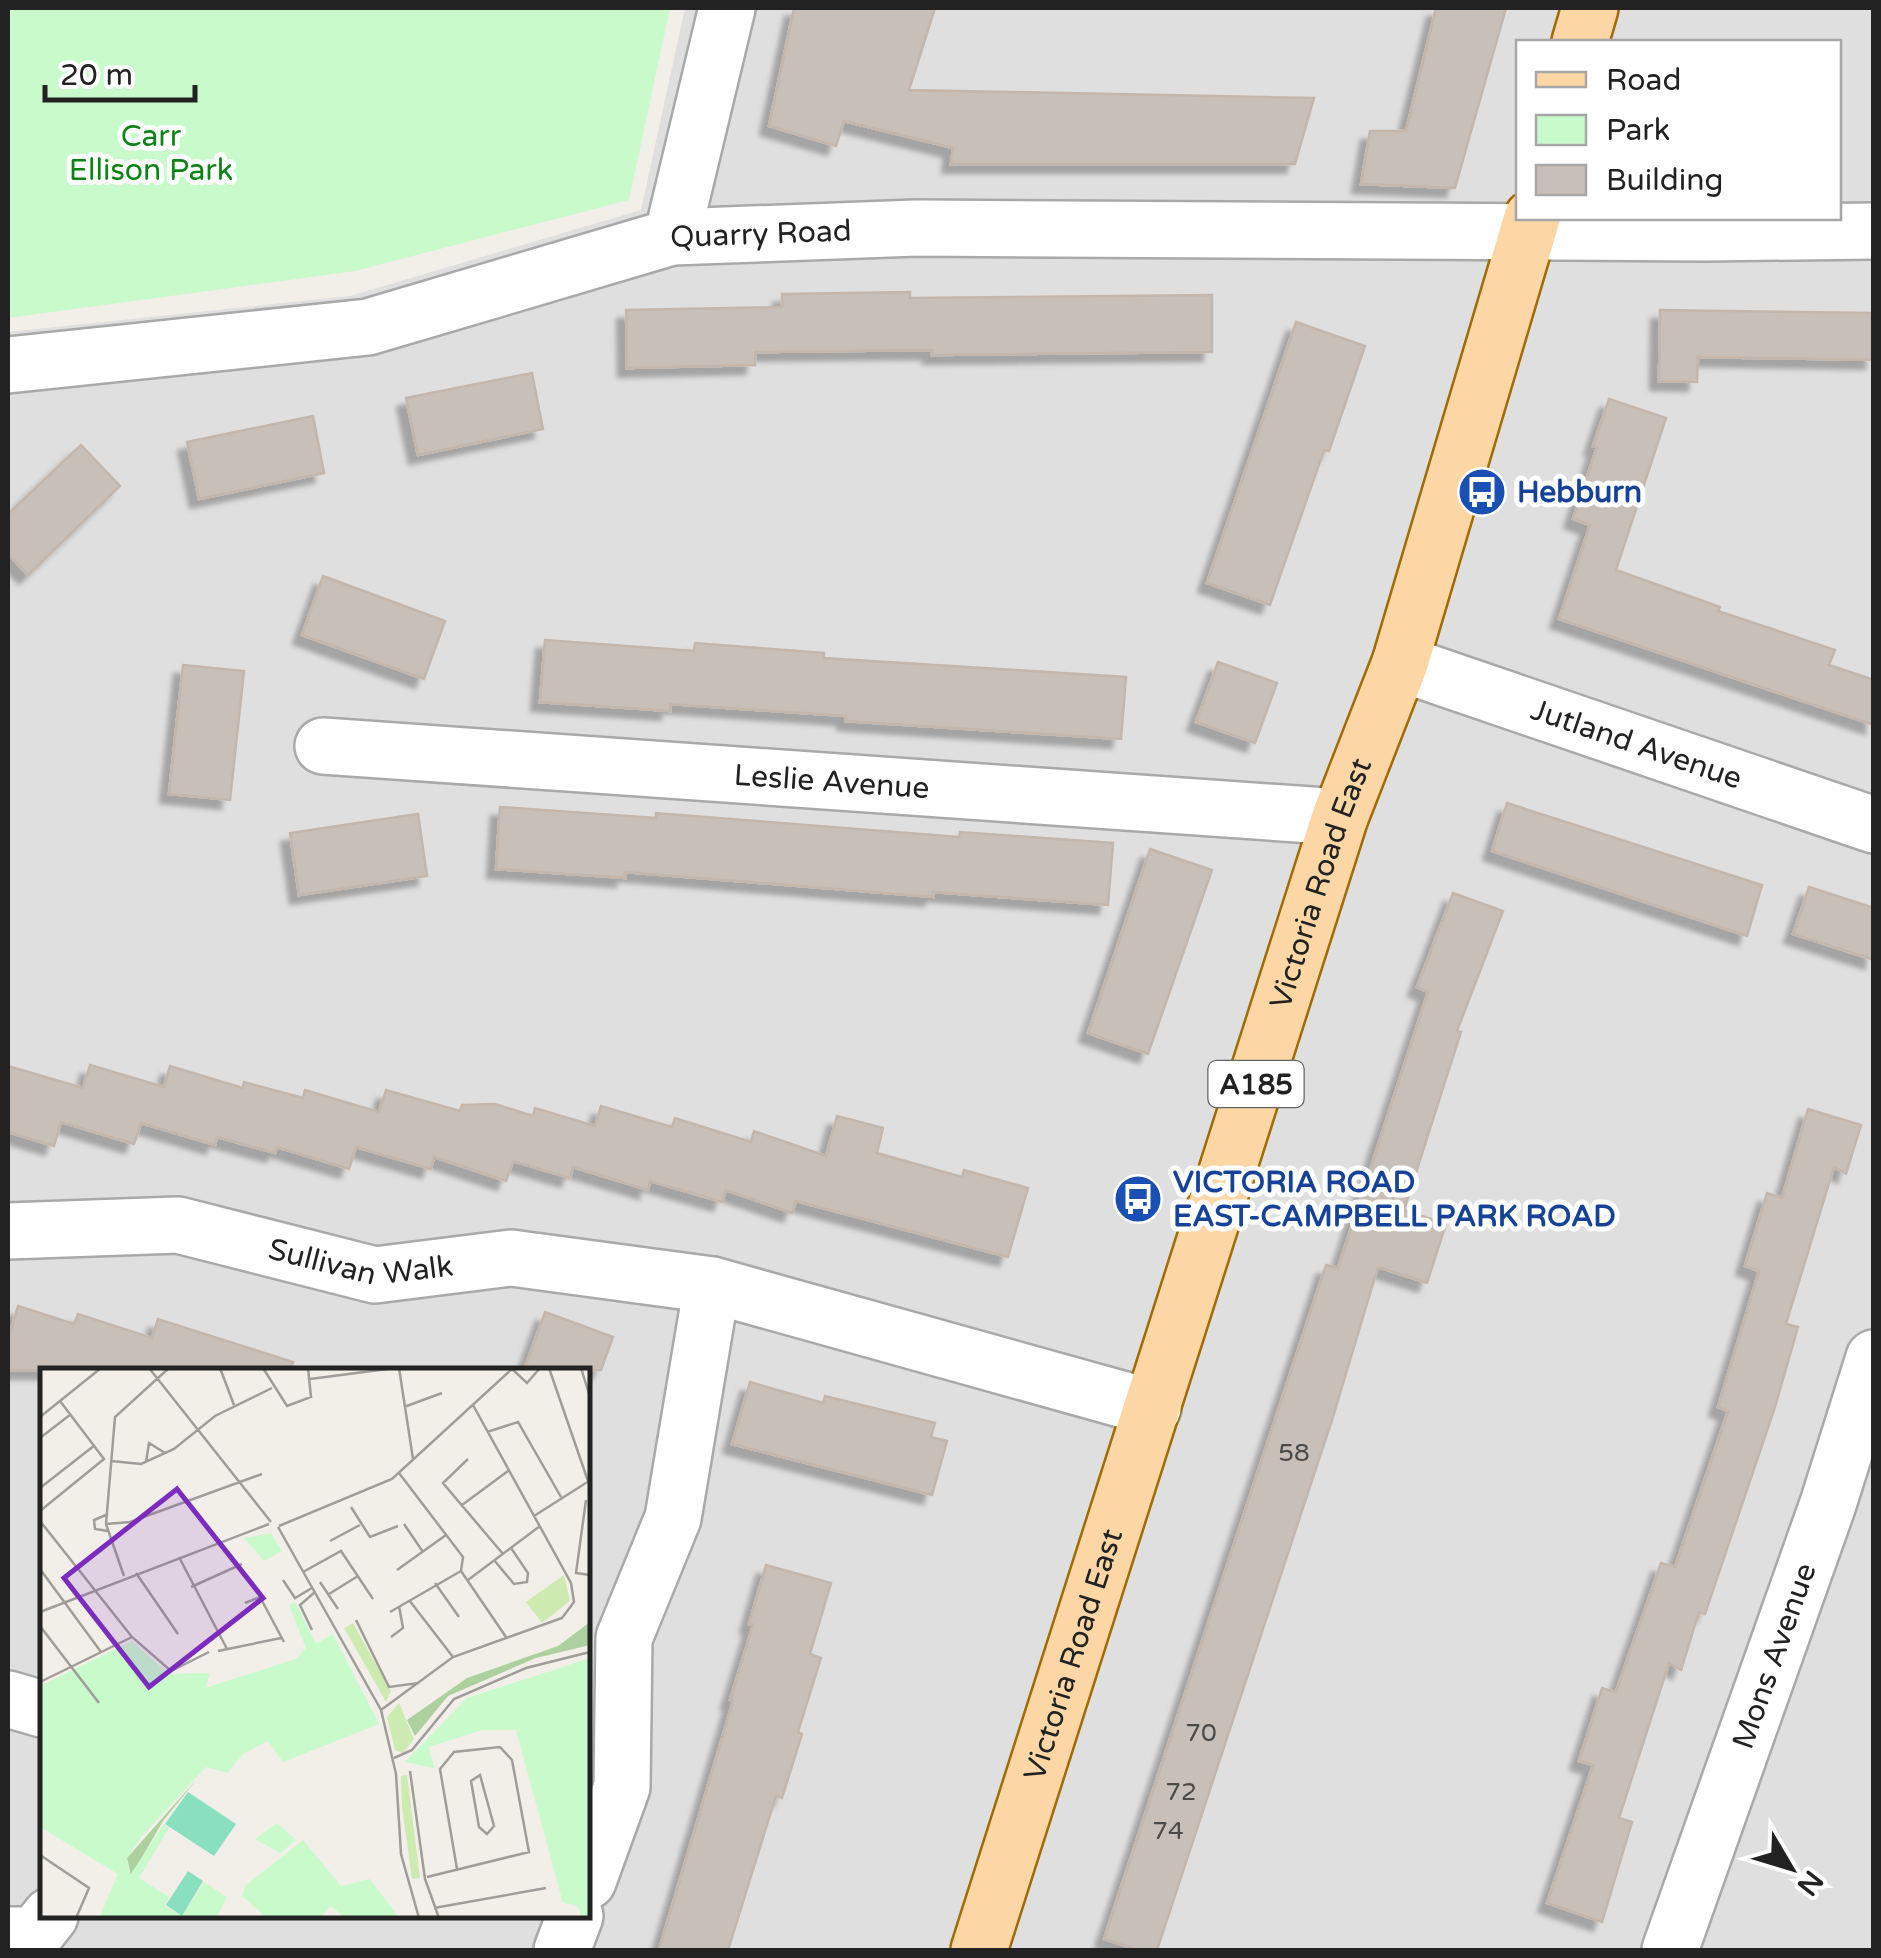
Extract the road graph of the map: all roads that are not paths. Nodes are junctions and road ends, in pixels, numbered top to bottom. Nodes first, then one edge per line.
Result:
1 (727, 8) edge
2 (1590, 8) edge
3 (1581, 40) edge
4 (1530, 224) edge
5 (1874, 231) edge
6 (672, 237) junction
7 (8, 365) edge
8 (1400, 663) junction
9 (323, 746) dead end
10 (1340, 817) junction
11 (1874, 825) edge
12 (8, 1232) edge
13 (712, 1284) junction
14 (1874, 1358) edge
15 (1153, 1408) junction
16 (8, 1699) edge
17 (40, 1708) edge
18 (590, 1875) edge
19 (574, 1918) edge
20 (562, 1950) edge
21 (979, 1950) edge
22 (1670, 1950) edge

1 - 6 street
2 - 3 main road
4 - 5 street, Quarry Road
4 - 6 street, Quarry Road
4 - 8 main road, Victoria Road East / A185
6 - 7 street, Quarry Road
8 - 10 main road, Victoria Road East / A185
8 - 11 street, Jutland Avenue
9 - 10 street, Leslie Avenue
10 - 15 main road, Victoria Road East / A185
12 - 13 street, Sullivan Walk
13 - 15 street, Sullivan Walk
13 - 18 street
14 - 22 street, Mons Avenue
15 - 21 main road, Victoria Road East / A185
16 - 17 street
19 - 20 street

